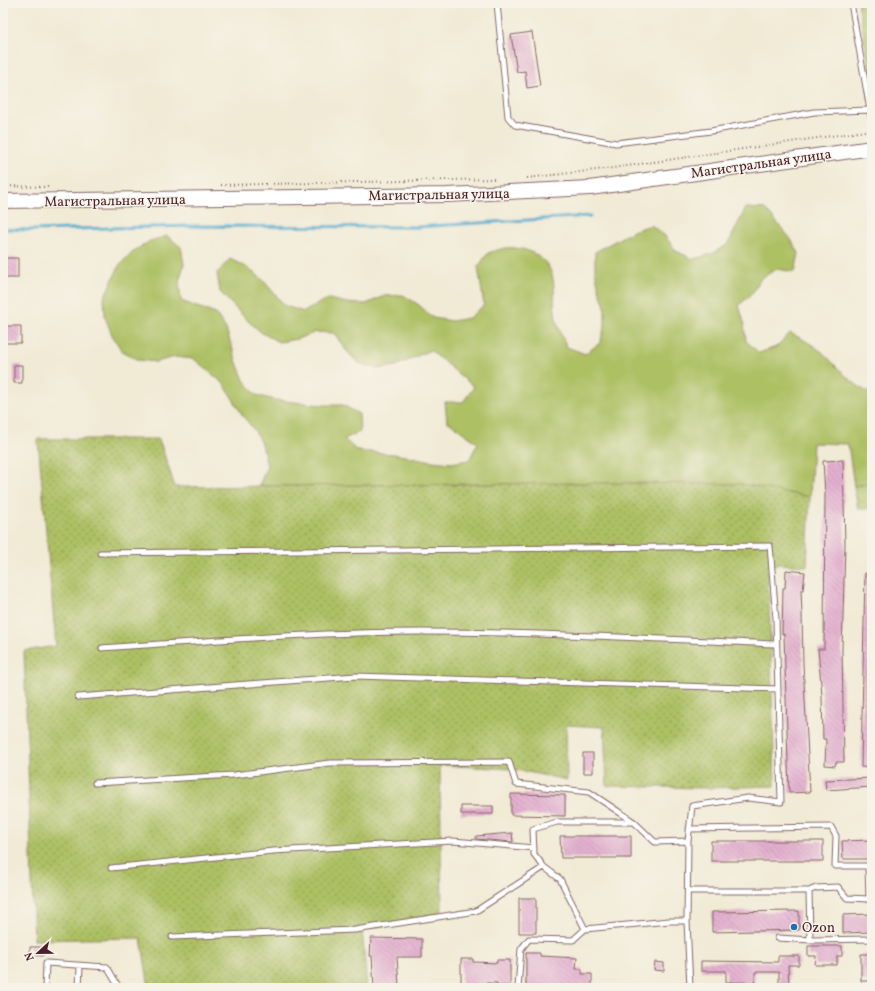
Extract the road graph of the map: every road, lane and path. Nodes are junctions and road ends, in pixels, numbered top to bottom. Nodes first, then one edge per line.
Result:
1 (497, 3) edge
2 (851, 3) edge
3 (870, 110) junction
4 (872, 121) edge
5 (872, 130) edge
6 (872, 148) edge
7 (522, 178) dead end
8 (499, 179) dead end
9 (218, 185) dead end
10 (3, 186) edge
11 (48, 187) dead end
12 (3, 201) edge
13 (100, 553) dead end
14 (776, 644) junction
15 (102, 648) dead end
16 (778, 689) junction
17 (78, 697) dead end
18 (96, 783) dead end
19 (634, 822) junction
20 (690, 829) junction
21 (688, 841) junction
22 (534, 848) junction
23 (544, 867) junction
24 (111, 868) dead end
25 (688, 891) junction
26 (809, 891) junction
27 (687, 921) junction
28 (585, 929) junction
29 (172, 937) dead end
30 (778, 938) dead end
31 (872, 939) edge
32 (810, 940) junction
33 (80, 966) junction
34 (45, 988) edge
35 (79, 988) edge
36 (117, 988) edge
37 (415, 988) edge
38 (422, 988) edge
39 (518, 988) edge
40 (690, 988) edge

1 - 3 lane
2 - 3 lane
3 - 4 lane
5 - 7 path
6 - 12 main road, Магистральная улица
8 - 9 path
10 - 11 path
13 - 14 lane
14 - 15 lane
14 - 16 lane
16 - 17 lane
16 - 20 lane
18 - 19 lane
19 - 21 lane
19 - 22 lane
20 - 21 lane
20 - 26 lane
21 - 25 lane
22 - 23 lane
22 - 24 lane
23 - 28 lane
23 - 29 lane
25 - 26 lane
25 - 27 lane
26 - 32 lane
27 - 28 lane
27 - 40 lane
28 - 39 lane
30 - 32 lane
31 - 32 lane
33 - 34 lane
33 - 35 lane
33 - 36 lane
37 - 38 lane

